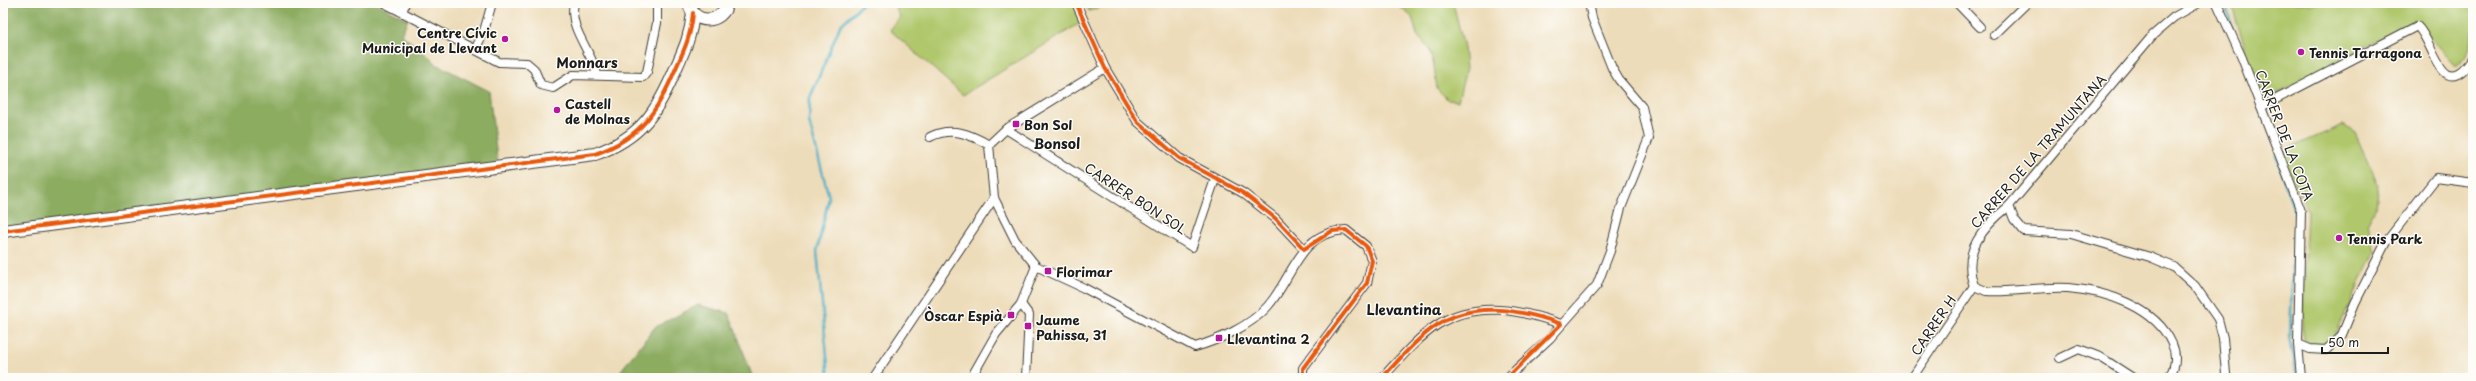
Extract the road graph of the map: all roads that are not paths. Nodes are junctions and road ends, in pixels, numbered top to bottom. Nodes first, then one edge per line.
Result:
1 (384, 3) edge
2 (405, 3) edge
3 (492, 3) edge
4 (574, 3) edge
5 (657, 3) edge
6 (727, 3) edge
7 (1076, 3) edge
8 (1589, 3) edge
9 (1957, 3) edge
10 (2027, 3) edge
11 (2200, 3) edge
12 (2217, 3) edge
13 (691, 8) edge
14 (402, 13) junction
15 (710, 20) junction
16 (1980, 27) dead end
17 (691, 34) junction
18 (1994, 35) dead end
19 (475, 50) junction
20 (2473, 58) edge
21 (1105, 68) junction
22 (597, 75) junction
23 (2261, 107) junction
24 (1006, 129) junction
25 (930, 137) dead end
26 (989, 145) junction
27 (1215, 179) junction
28 (2473, 183) edge
29 (994, 198) junction
30 (2008, 206) junction
31 (3, 231) edge
32 (1304, 249) junction
33 (1036, 266) junction
34 (1974, 286) junction
35 (1021, 304) junction
36 (1561, 324) junction
37 (2298, 344) junction
38 (2060, 358) dead end
39 (2226, 374) dead end
40 (873, 378) edge
41 (971, 378) edge
42 (1026, 378) edge
43 (1303, 378) edge
44 (1382, 378) edge
45 (1507, 378) edge
46 (1912, 378) edge
47 (2133, 378) edge
48 (2167, 378) edge
49 (2301, 378) edge

1 - 14 street
2 - 14 street
3 - 19 street
4 - 22 street
5 - 22 street
6 - 15 street
7 - 21 street
8 - 36 street
9 - 16 street
10 - 18 street
11 - 30 street, CARRER DE LA TRAMUNTANA
12 - 23 street, CARRER DE LA COTA
13 - 15 street
13 - 17 street
14 - 19 street
15 - 17 street
17 - 31 street
19 - 22 street
20 - 23 street
21 - 24 street
21 - 27 street
23 - 37 street, CARRER DE LA COTA
24 - 26 street
24 - 27 street, CARRER BON SOL
25 - 26 street
26 - 29 street
27 - 32 street
28 - 37 street
29 - 33 street
29 - 40 street
30 - 34 street, CARRER DE LA TRAMUNTANA
30 - 39 street
32 - 33 street
32 - 43 street
33 - 35 street
34 - 46 street, CARRER H
34 - 48 street
35 - 41 street
35 - 42 street
36 - 44 street
36 - 45 street
37 - 49 street, CARRER DE LA COTA
38 - 47 street

